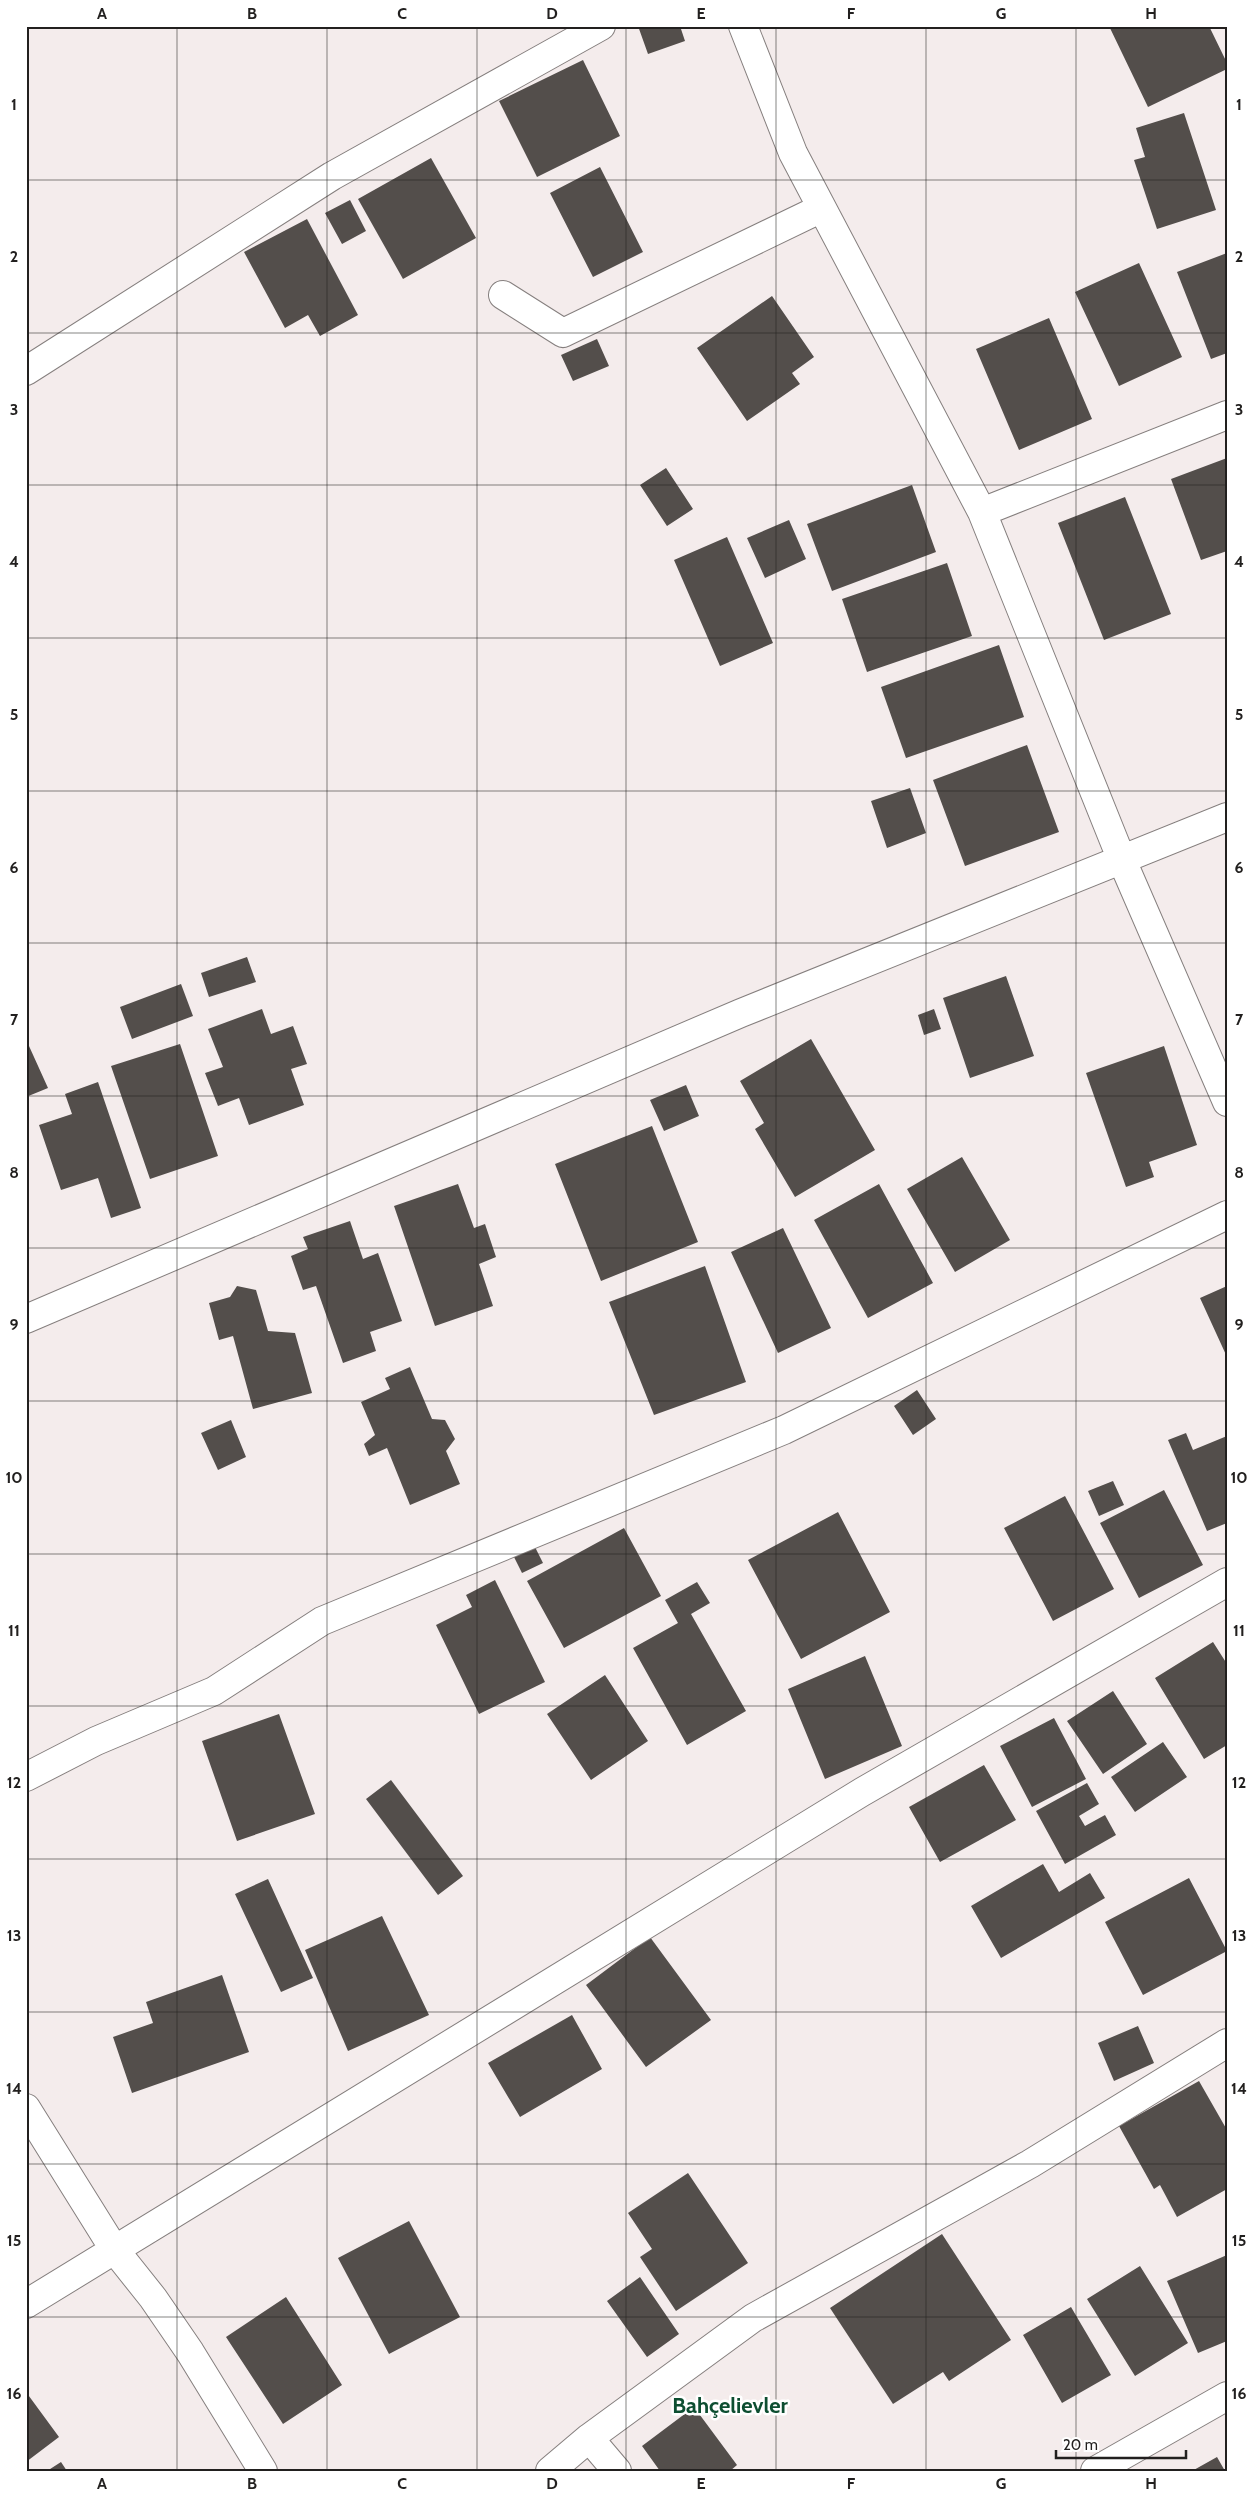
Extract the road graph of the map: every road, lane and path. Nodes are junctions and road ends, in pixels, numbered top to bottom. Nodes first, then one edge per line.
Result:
1 (601, 26) edge
2 (743, 26) edge
3 (822, 208) junction
4 (503, 295) dead end
5 (26, 371) edge
6 (1227, 415) edge
7 (982, 512) junction
8 (1227, 817) edge
9 (1121, 858) junction
10 (1227, 1102) edge
11 (1227, 1215) edge
12 (26, 1319) edge
13 (1227, 1582) edge
14 (26, 1776) edge
15 (1227, 2043) edge
16 (26, 2108) edge
17 (114, 2249) junction
18 (26, 2304) edge
19 (1227, 2396) edge
20 (589, 2438) junction
21 (263, 2471) edge
22 (550, 2471) edge
23 (617, 2471) edge
24 (1095, 2471) edge

1 - 5 street
2 - 3 street
3 - 4 street
3 - 7 street
6 - 7 street
7 - 9 street
8 - 9 street
9 - 10 street
9 - 12 street
11 - 14 street
13 - 17 street
15 - 20 street
16 - 17 street
17 - 18 street
17 - 21 street
19 - 24 street
20 - 22 street
20 - 23 street

